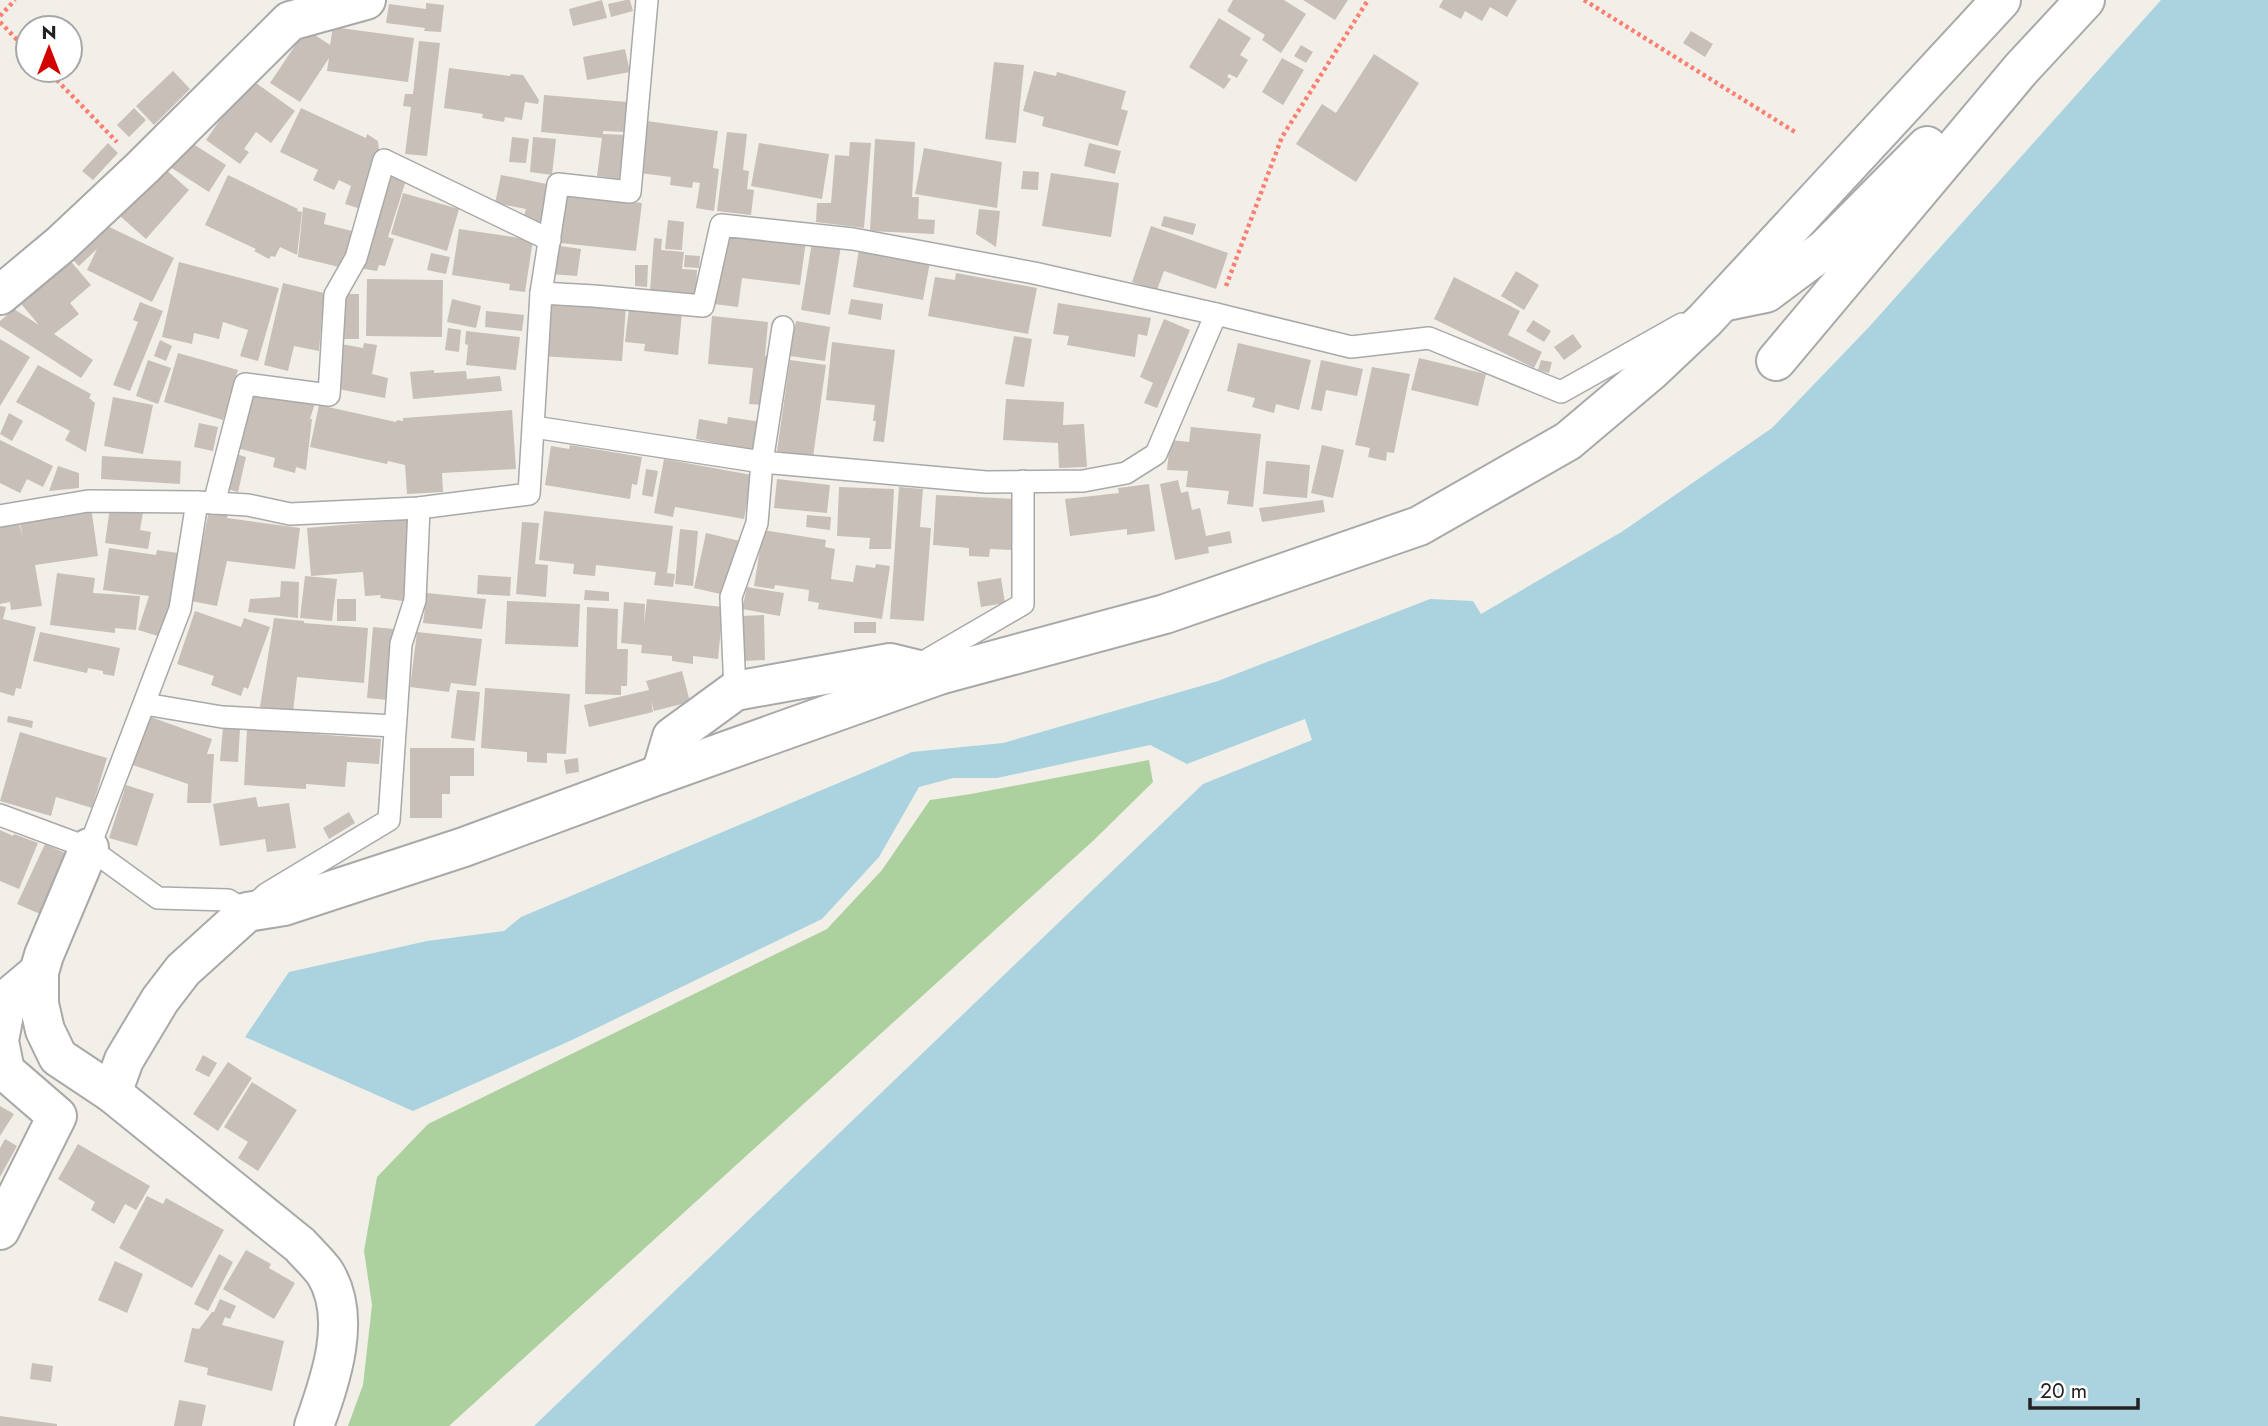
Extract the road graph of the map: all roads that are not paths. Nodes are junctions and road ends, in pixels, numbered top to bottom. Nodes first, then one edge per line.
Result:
1 (366, 0) edge
2 (647, 0) edge
3 (2001, 0) edge
4 (2085, 0) edge
5 (2021, 69) junction
6 (550, 240) junction
7 (541, 293) junction
8 (0, 295) edge
9 (1722, 302) junction
10 (1216, 314) junction
11 (783, 327) dead end
12 (1776, 361) dead end
13 (534, 427) junction
14 (762, 462) junction
15 (1023, 481) junction
16 (206, 502) junction
17 (419, 509) junction
18 (0, 516) edge
19 (926, 672) junction
20 (735, 691) junction
21 (145, 704) junction
22 (396, 726) junction
23 (661, 774) junction
24 (0, 815) edge
25 (89, 848) junction
26 (247, 912) junction
27 (39, 972) junction
28 (0, 1035) edge
29 (0, 1046) edge
30 (112, 1093) junction
31 (0, 1230) edge
32 (314, 1426) edge

1 - 8 street
2 - 6 lane
3 - 9 street
4 - 5 street
5 - 9 street
5 - 12 street
6 - 7 lane
6 - 16 lane
7 - 10 lane
7 - 13 lane
9 - 10 lane
9 - 19 street
10 - 15 lane
11 - 14 lane
13 - 14 lane
13 - 17 lane
14 - 15 lane
14 - 20 lane
15 - 19 lane
16 - 17 lane
16 - 18 lane
16 - 21 lane
17 - 22 lane
19 - 20 street
19 - 23 street
20 - 23 street
21 - 22 lane
21 - 25 lane
22 - 26 lane
23 - 26 street
24 - 25 lane
25 - 26 lane
25 - 27 street
26 - 30 street
27 - 28 street
27 - 30 street
29 - 31 street
30 - 32 street

